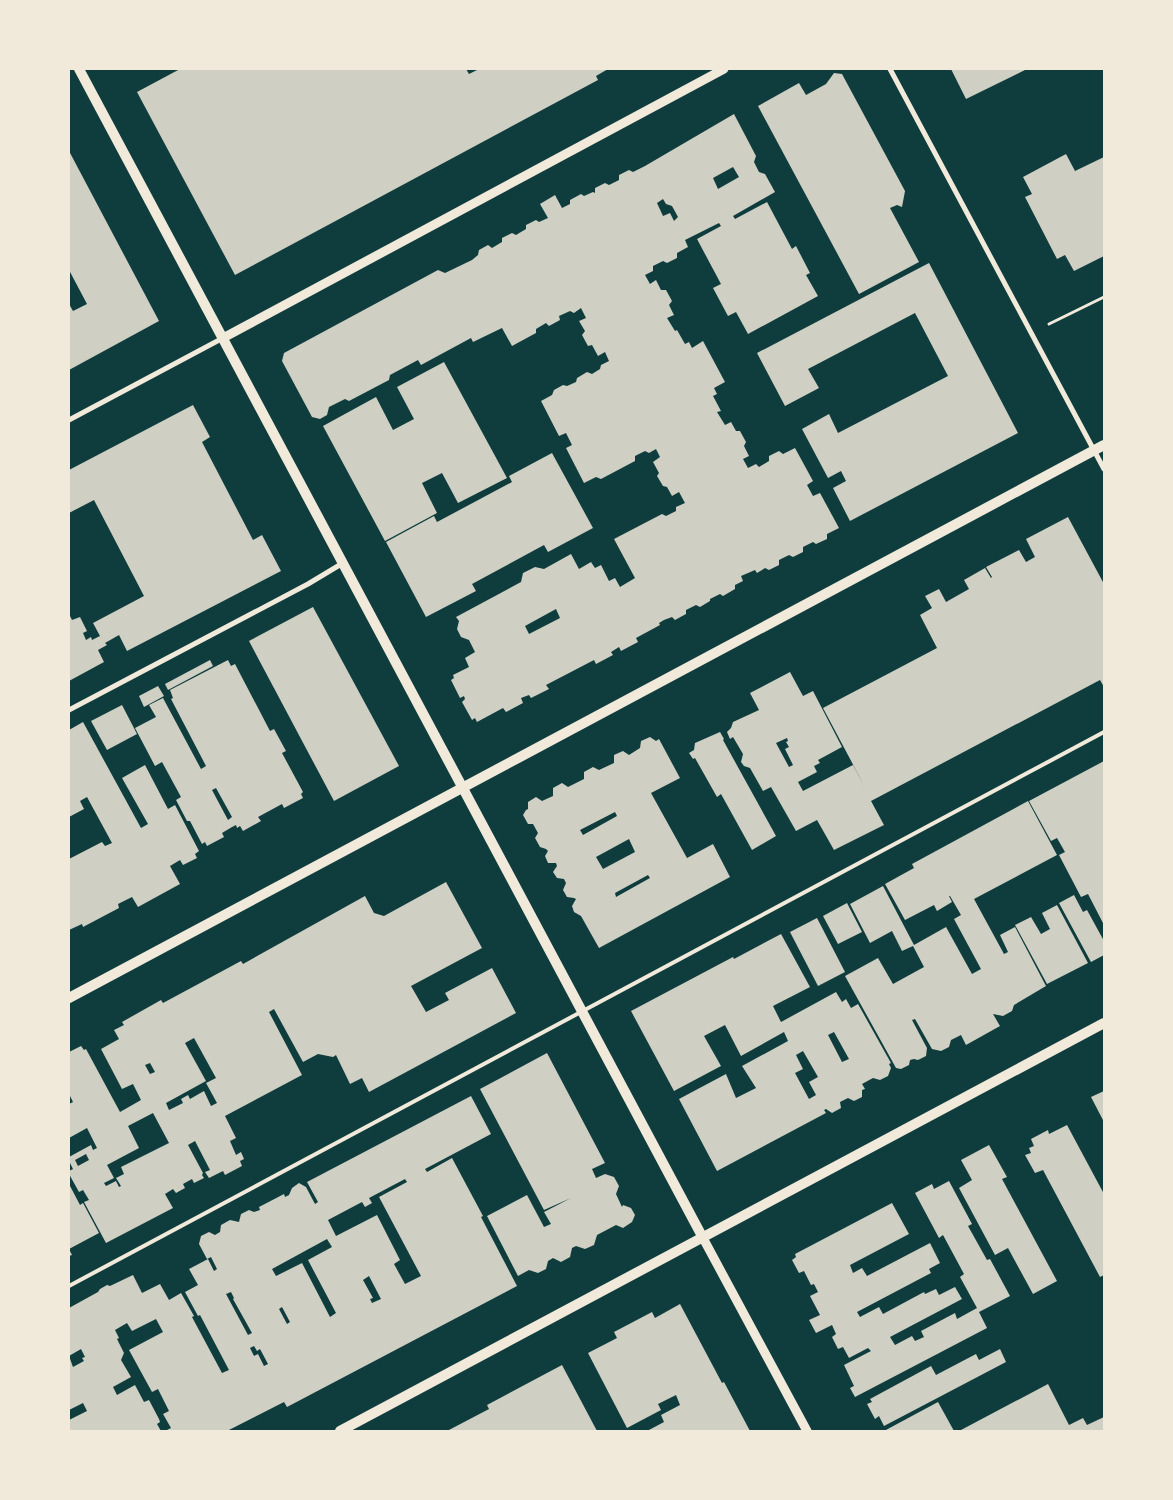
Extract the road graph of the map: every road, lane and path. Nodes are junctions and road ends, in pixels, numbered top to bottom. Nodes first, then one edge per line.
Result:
1 (79, 69) edge
2 (724, 69) edge
3 (890, 69) edge
4 (1104, 297) edge
5 (1032, 333) junction
6 (223, 338) junction
7 (69, 420) edge
8 (1104, 445) edge
9 (1094, 450) junction
10 (1104, 469) edge
11 (343, 563) junction
12 (69, 710) edge
13 (1104, 732) edge
14 (463, 787) junction
15 (69, 998) edge
16 (582, 1011) junction
17 (1104, 1023) edge
18 (703, 1238) junction
19 (69, 1286) edge
20 (340, 1431) edge
21 (807, 1431) edge

1 - 6 main road
2 - 6 street
3 - 5 street
4 - 5 path
5 - 9 street
6 - 7 street
6 - 11 main road
8 - 9 main road
9 - 10 street
9 - 14 main road
11 - 12 street
11 - 14 main road
13 - 16 lane
14 - 15 main road
14 - 16 main road
16 - 18 main road
16 - 19 lane
17 - 18 main road
18 - 20 main road
18 - 21 street

